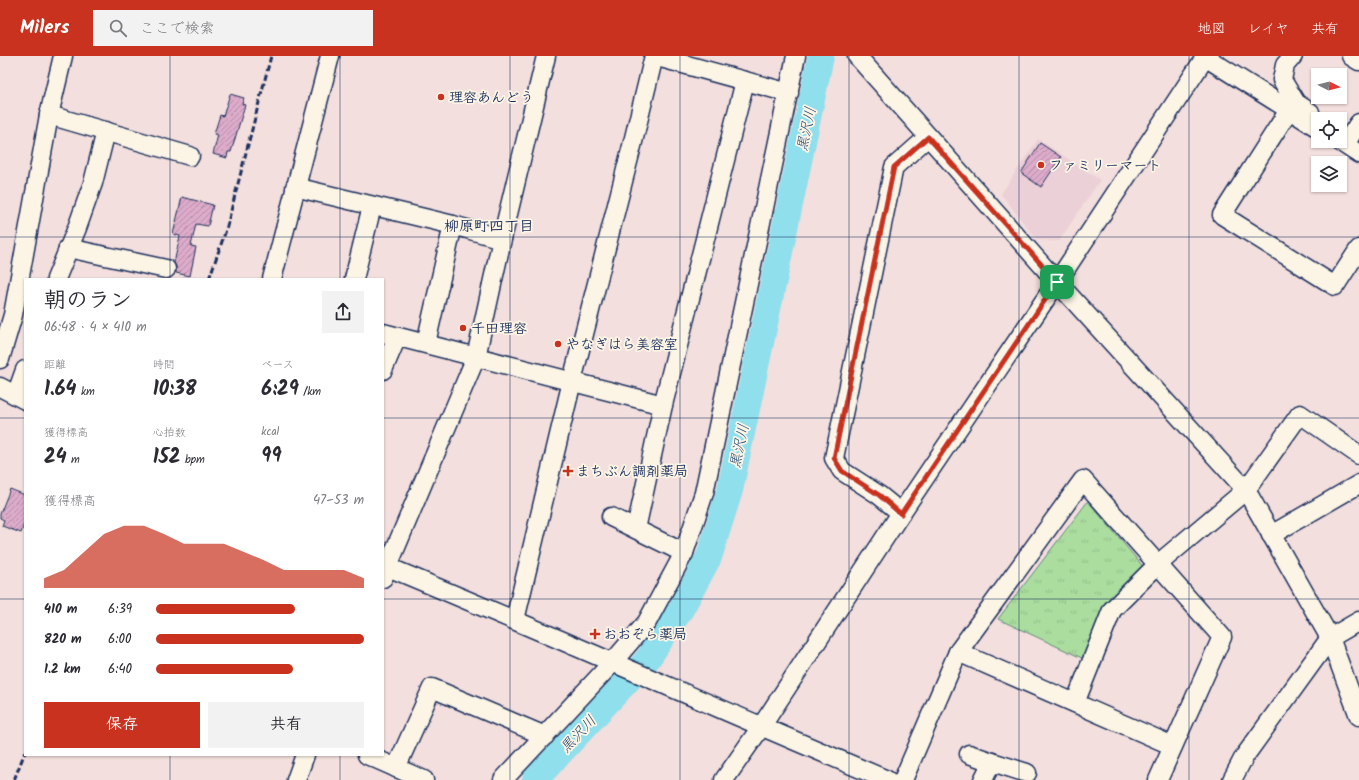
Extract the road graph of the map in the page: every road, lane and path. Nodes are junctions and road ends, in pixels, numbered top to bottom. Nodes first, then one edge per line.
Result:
1 (63, 56) edge
2 (330, 56) edge
3 (546, 56) edge
4 (654, 56) edge
5 (796, 56) edge
6 (857, 56) edge
7 (1206, 56) edge
8 (1293, 56) edge
9 (1351, 56) edge
10 (1359, 61) edge
11 (745, 81) junction
12 (789, 93) junction
13 (1289, 110) junction
14 (1311, 113) edge
15 (49, 115) junction
16 (1359, 123) edge
17 (1311, 124) edge
18 (106, 131) junction
19 (928, 137) junction
20 (1347, 139) edge
21 (1359, 154) edge
22 (190, 156) dead end
23 (295, 187) junction
24 (372, 206) junction
25 (453, 226) junction
26 (502, 239) junction
27 (68, 248) junction
28 (1359, 249) edge
29 (166, 269) dead end
30 (56, 278) edge
31 (272, 278) edge
32 (354, 278) edge
33 (1057, 282) junction
34 (390, 335) edge
35 (426, 343) junction
36 (476, 357) junction
37 (0, 359) edge
38 (384, 365) edge
39 (24, 372) edge
40 (572, 381) junction
41 (14, 394) edge
42 (663, 405) junction
43 (1359, 455) edge
44 (1359, 484) edge
45 (1246, 490) junction
46 (901, 514) junction
47 (611, 517) dead end
48 (636, 529) junction
49 (1271, 535) junction
50 (684, 553) junction
51 (1158, 564) junction
52 (385, 570) edge
53 (515, 620) junction
54 (1359, 621) edge
55 (1330, 638) junction
56 (958, 652) junction
57 (616, 664) junction
58 (1075, 703) junction
59 (1359, 716) edge
60 (761, 727) junction
61 (545, 736) junction
62 (1173, 746) junction
63 (969, 754) dead end
64 (305, 756) edge
65 (369, 756) edge
66 (992, 762) junction
67 (396, 768) junction
68 (1027, 773) dead end
69 (296, 780) edge
70 (424, 780) edge
71 (504, 780) edge
72 (724, 780) edge
73 (888, 780) edge
74 (903, 780) edge
75 (983, 780) edge
76 (1158, 780) edge
77 (1232, 780) edge

1 - 15 street
2 - 23 street
3 - 26 street
4 - 11 street
4 - 40 street
5 - 12 street
6 - 19 street
7 - 13 street
7 - 33 street
8 - 14 street
9 - 10 street
11 - 12 street
11 - 42 street
12 - 50 street
13 - 17 street
13 - 28 street
15 - 18 street
15 - 37 street
16 - 20 street
18 - 22 street
18 - 27 street
19 - 33 street
19 - 46 street
20 - 21 street
23 - 24 street
23 - 31 street
24 - 25 street
24 - 32 street
25 - 26 street
25 - 35 street
26 - 36 street
27 - 29 street
27 - 30 street
33 - 45 street
33 - 46 street
34 - 35 street
34 - 38 street
35 - 36 street
36 - 40 street
36 - 52 street
39 - 41 street
40 - 42 street
40 - 53 street
42 - 48 street
43 - 45 street
44 - 49 street
45 - 49 street
45 - 51 street
46 - 60 street
47 - 48 street
48 - 50 street
49 - 55 street
50 - 57 street
51 - 56 street
51 - 58 street
51 - 62 street
52 - 53 street
53 - 57 street
54 - 55 street
55 - 59 street
55 - 77 street
56 - 58 street
56 - 74 street
57 - 60 street
57 - 61 street
58 - 62 street
60 - 72 street
60 - 73 street
61 - 67 street
61 - 71 street
62 - 76 street
63 - 66 street
64 - 69 street
65 - 67 street
66 - 68 street
66 - 75 street
67 - 70 street

